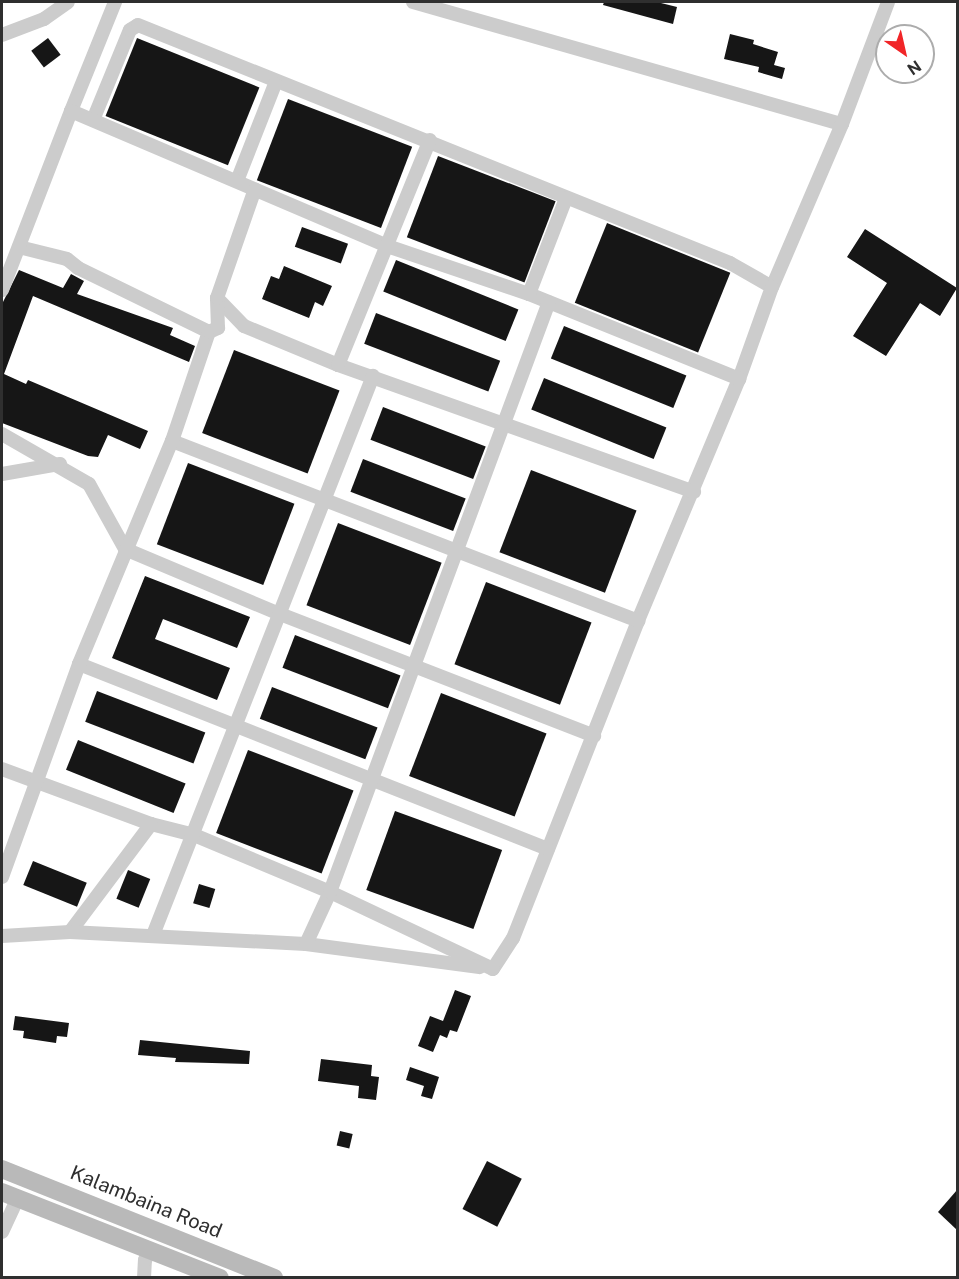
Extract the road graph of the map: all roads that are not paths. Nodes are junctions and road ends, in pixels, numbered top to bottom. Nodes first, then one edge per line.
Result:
1 (68, 2) edge
2 (116, 2) edge
3 (413, 2) edge
4 (888, 2) edge
5 (2, 35) edge
6 (275, 84) junction
7 (71, 111) junction
8 (93, 120) junction
9 (842, 124) junction
10 (430, 140) junction
11 (237, 181) junction
12 (255, 189) junction
13 (566, 198) junction
14 (387, 246) junction
15 (19, 247) junction
16 (772, 287) junction
17 (2, 290) edge
18 (529, 294) junction
19 (217, 298) junction
20 (549, 302) junction
21 (244, 326) junction
22 (213, 330) junction
23 (338, 364) junction
24 (373, 376) junction
25 (739, 379) junction
26 (504, 422) junction
27 (2, 434) edge
28 (172, 441) junction
29 (60, 464) junction
30 (2, 474) edge
31 (694, 492) junction
32 (325, 498) junction
33 (125, 549) junction
34 (457, 549) junction
35 (280, 614) junction
36 (638, 621) junction
37 (79, 664) junction
38 (414, 664) junction
39 (236, 728) junction
40 (594, 736) junction
41 (2, 768) edge
42 (371, 779) junction
43 (34, 780) junction
44 (151, 824) junction
45 (194, 835) junction
46 (548, 849) junction
47 (2, 877) edge
48 (330, 892) junction
49 (70, 932) junction
50 (153, 935) junction
51 (2, 936) edge
52 (306, 944) junction
53 (493, 969) junction
54 (2, 1169) edge
55 (10, 1195) edge
56 (2, 1232) edge
57 (151, 1250) junction
58 (144, 1278) edge
59 (220, 1278) edge
60 (274, 1278) edge

1 - 5 street
2 - 7 street
3 - 9 street
4 - 9 street
6 - 8 street
6 - 10 street
6 - 11 street
7 - 8 street
7 - 15 street
8 - 11 street
9 - 16 street
10 - 13 street
10 - 14 street
11 - 12 street
12 - 14 street
12 - 19 street
13 - 16 street
13 - 18 street
14 - 18 street
14 - 23 street
15 - 17 street
15 - 22 street
16 - 25 street
18 - 20 street
19 - 21 street
19 - 22 street
20 - 25 street
20 - 26 street
21 - 22 street
21 - 23 street
22 - 28 street
23 - 24 street
24 - 26 street
24 - 32 street
25 - 31 street
26 - 31 street
26 - 34 street
27 - 29 street
28 - 32 street
28 - 33 street
29 - 30 street
29 - 33 street
31 - 36 street
32 - 34 street
32 - 35 street
33 - 35 street
33 - 37 street
34 - 36 street
34 - 38 street
35 - 38 street
35 - 39 street
36 - 40 street
37 - 39 street
37 - 43 street
38 - 40 street
38 - 42 street
39 - 42 street
39 - 45 street
40 - 46 street
41 - 43 street
42 - 46 street
42 - 48 street
43 - 44 street
43 - 47 street
44 - 45 street
44 - 49 street
45 - 48 street
45 - 50 street
46 - 53 street
48 - 52 street
48 - 53 street
49 - 50 street
49 - 51 street
50 - 52 street
52 - 53 street
54 - 60 main road, Kalambaina Road
55 - 56 street
55 - 57 main road
57 - 58 street
57 - 59 main road

